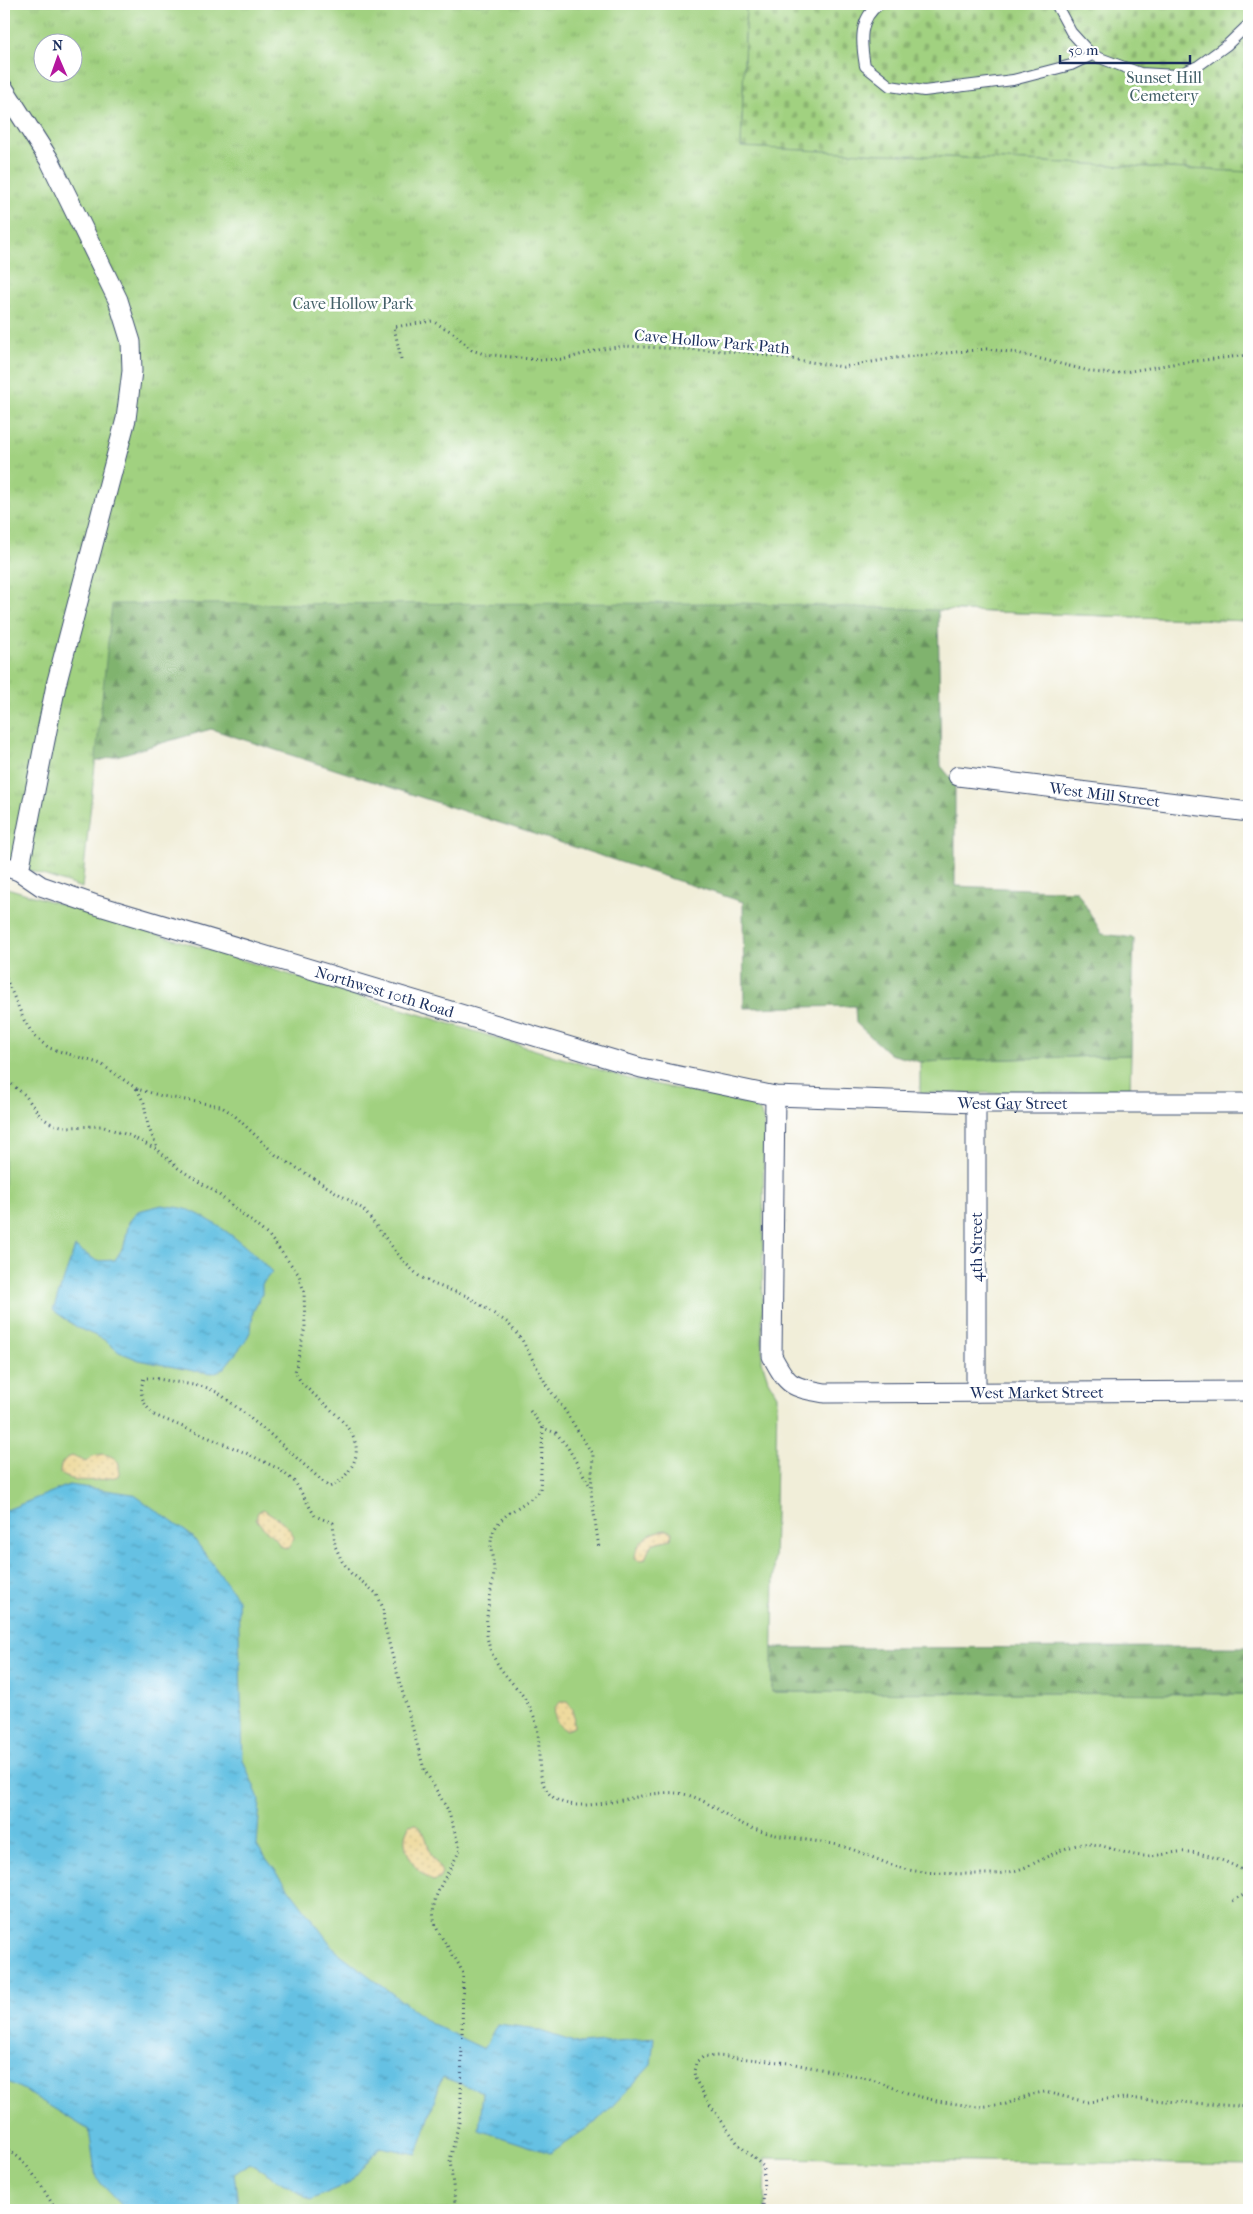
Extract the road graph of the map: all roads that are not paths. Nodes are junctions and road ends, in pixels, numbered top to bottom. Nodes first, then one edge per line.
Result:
1 (880, 4) edge
2 (1056, 4) edge
3 (1249, 24) edge
4 (1092, 55) junction
5 (4, 89) edge
6 (958, 776) dead end
7 (1249, 812) edge
8 (12, 869) edge
9 (775, 1096) junction
10 (976, 1102) junction
11 (1249, 1103) edge
12 (1249, 1391) edge
13 (976, 1392) junction

1 - 4 lane
2 - 4 lane
3 - 4 lane
5 - 8 street
6 - 7 street, West Mill Street
8 - 9 street, Northwest 10th Road
9 - 10 street, West Gay Street
9 - 13 street, West Market Street
10 - 11 street, West Gay Street
10 - 13 street, 4th Street
12 - 13 street, West Market Street

